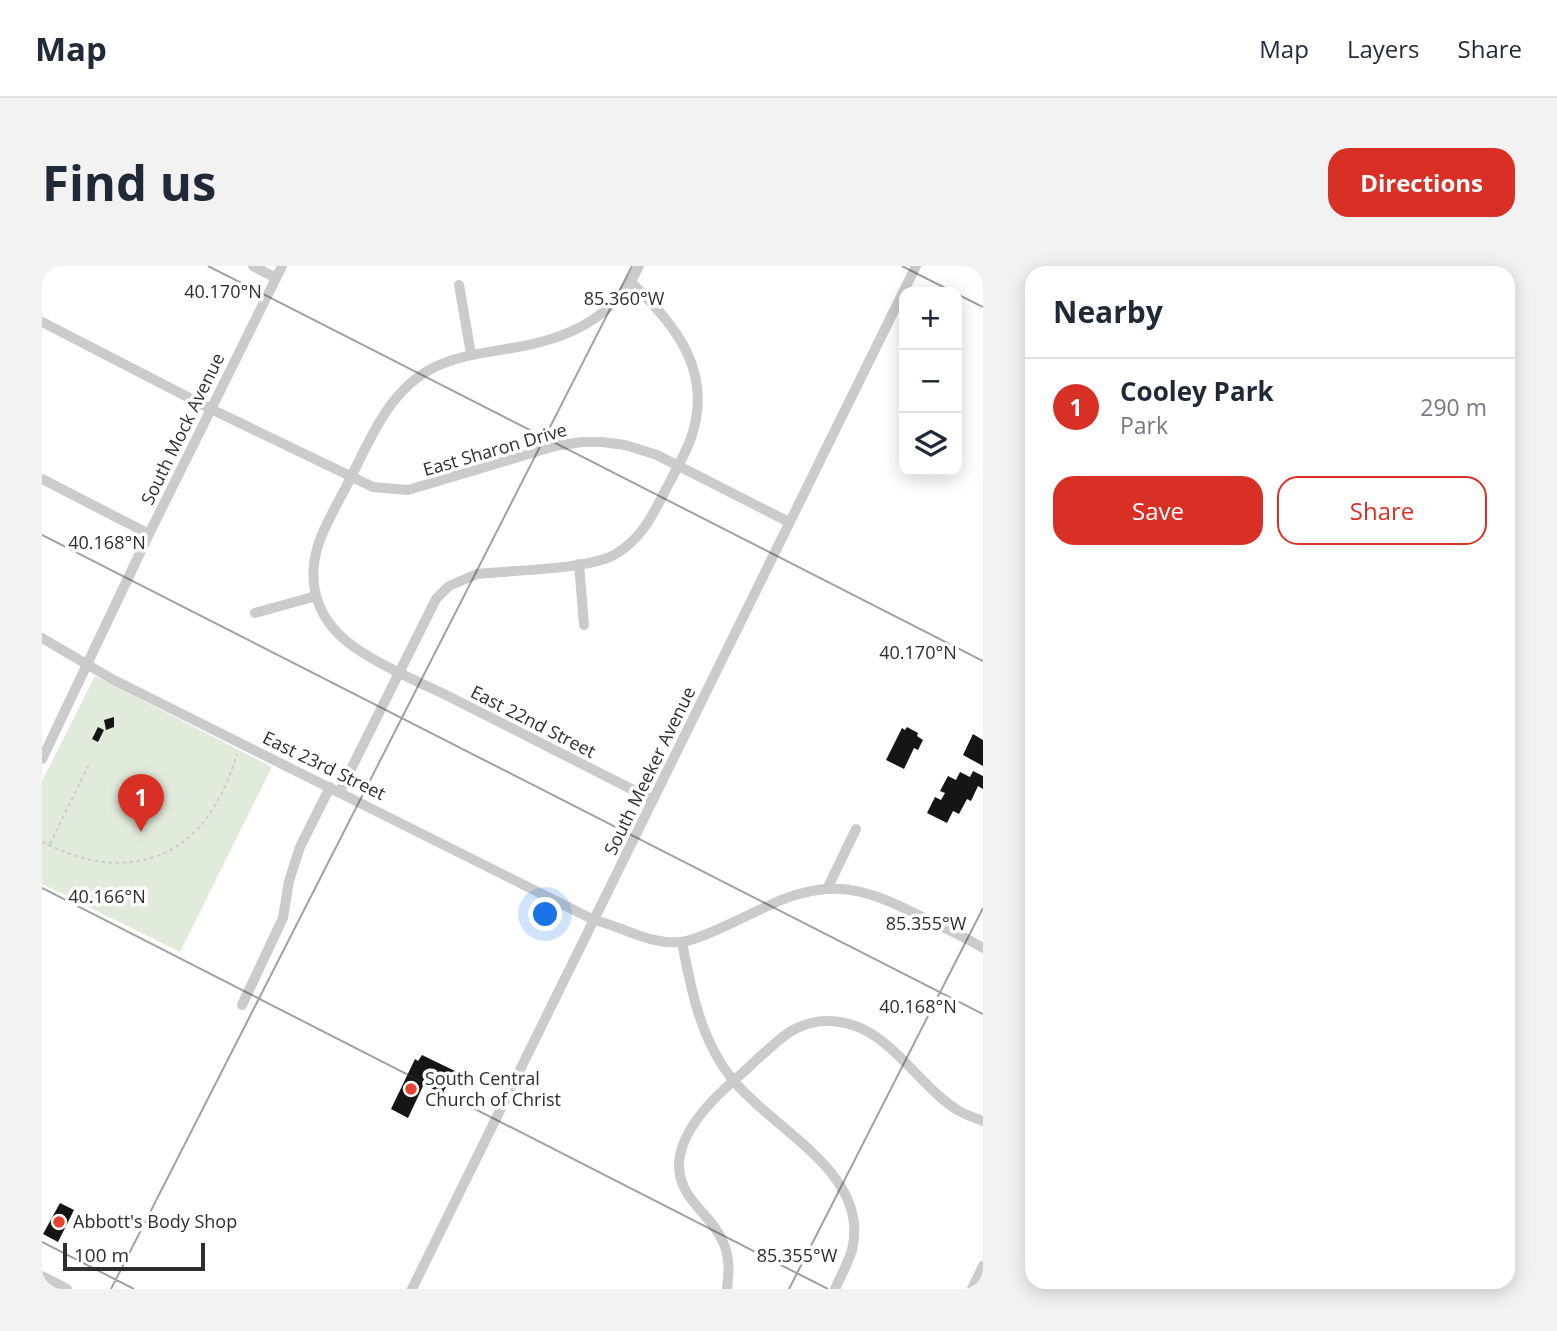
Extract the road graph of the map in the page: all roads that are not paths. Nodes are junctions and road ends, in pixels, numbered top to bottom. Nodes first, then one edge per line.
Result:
1 (253, 266) edge
2 (282, 266) edge
3 (639, 266) edge
4 (916, 266) edge
5 (276, 278) junction
6 (631, 282) junction
7 (459, 285) dead end
8 (42, 322) edge
9 (471, 354) junction
10 (211, 409) junction
11 (678, 466) junction
12 (351, 477) junction
13 (42, 479) edge
14 (789, 522) junction
15 (149, 534) junction
16 (579, 564) junction
17 (316, 596) junction
18 (255, 613) dead end
19 (584, 625) dead end
20 (42, 638) edge
21 (88, 663) junction
22 (398, 671) junction
23 (42, 759) edge
24 (335, 789) junction
25 (653, 800) junction
26 (856, 830) dead end
27 (827, 889) junction
28 (594, 920) junction
29 (682, 942) junction
30 (983, 948) edge
31 (242, 1004) dead end
32 (733, 1081) junction
33 (983, 1121) edge
34 (983, 1266) edge
35 (42, 1276) edge
36 (67, 1289) edge
37 (412, 1289) edge
38 (727, 1289) edge
39 (835, 1289) edge
40 (972, 1289) edge

1 - 5 street
2 - 5 street, South Mock Avenue
3 - 6 street
4 - 14 street, South Meeker Avenue
5 - 10 street, South Mock Avenue
6 - 9 street
6 - 11 street
7 - 9 street
8 - 10 street, East Sharon Drive
9 - 12 street
10 - 12 street, East Sharon Drive
10 - 15 street, South Mock Avenue
11 - 12 street, East Sharon Drive
11 - 14 street, East Sharon Drive
11 - 16 street
12 - 17 street
13 - 15 street
14 - 25 street, South Meeker Avenue
15 - 21 street, South Mock Avenue
16 - 19 street
16 - 22 street
17 - 18 street
17 - 22 street, East 22nd Street
20 - 21 street, East 23rd Street
21 - 23 street, South Mock Avenue
21 - 24 street, East 23rd Street
22 - 24 street
22 - 25 street, East 22nd Street
24 - 28 street, East 23rd Street
24 - 31 street
25 - 28 street, South Meeker Avenue
26 - 27 street
27 - 29 street
27 - 30 street
28 - 29 street, East 23rd Street
28 - 37 street, South Meeker Avenue
29 - 32 street
32 - 33 street
32 - 38 street
32 - 39 street
34 - 40 street
35 - 36 street

